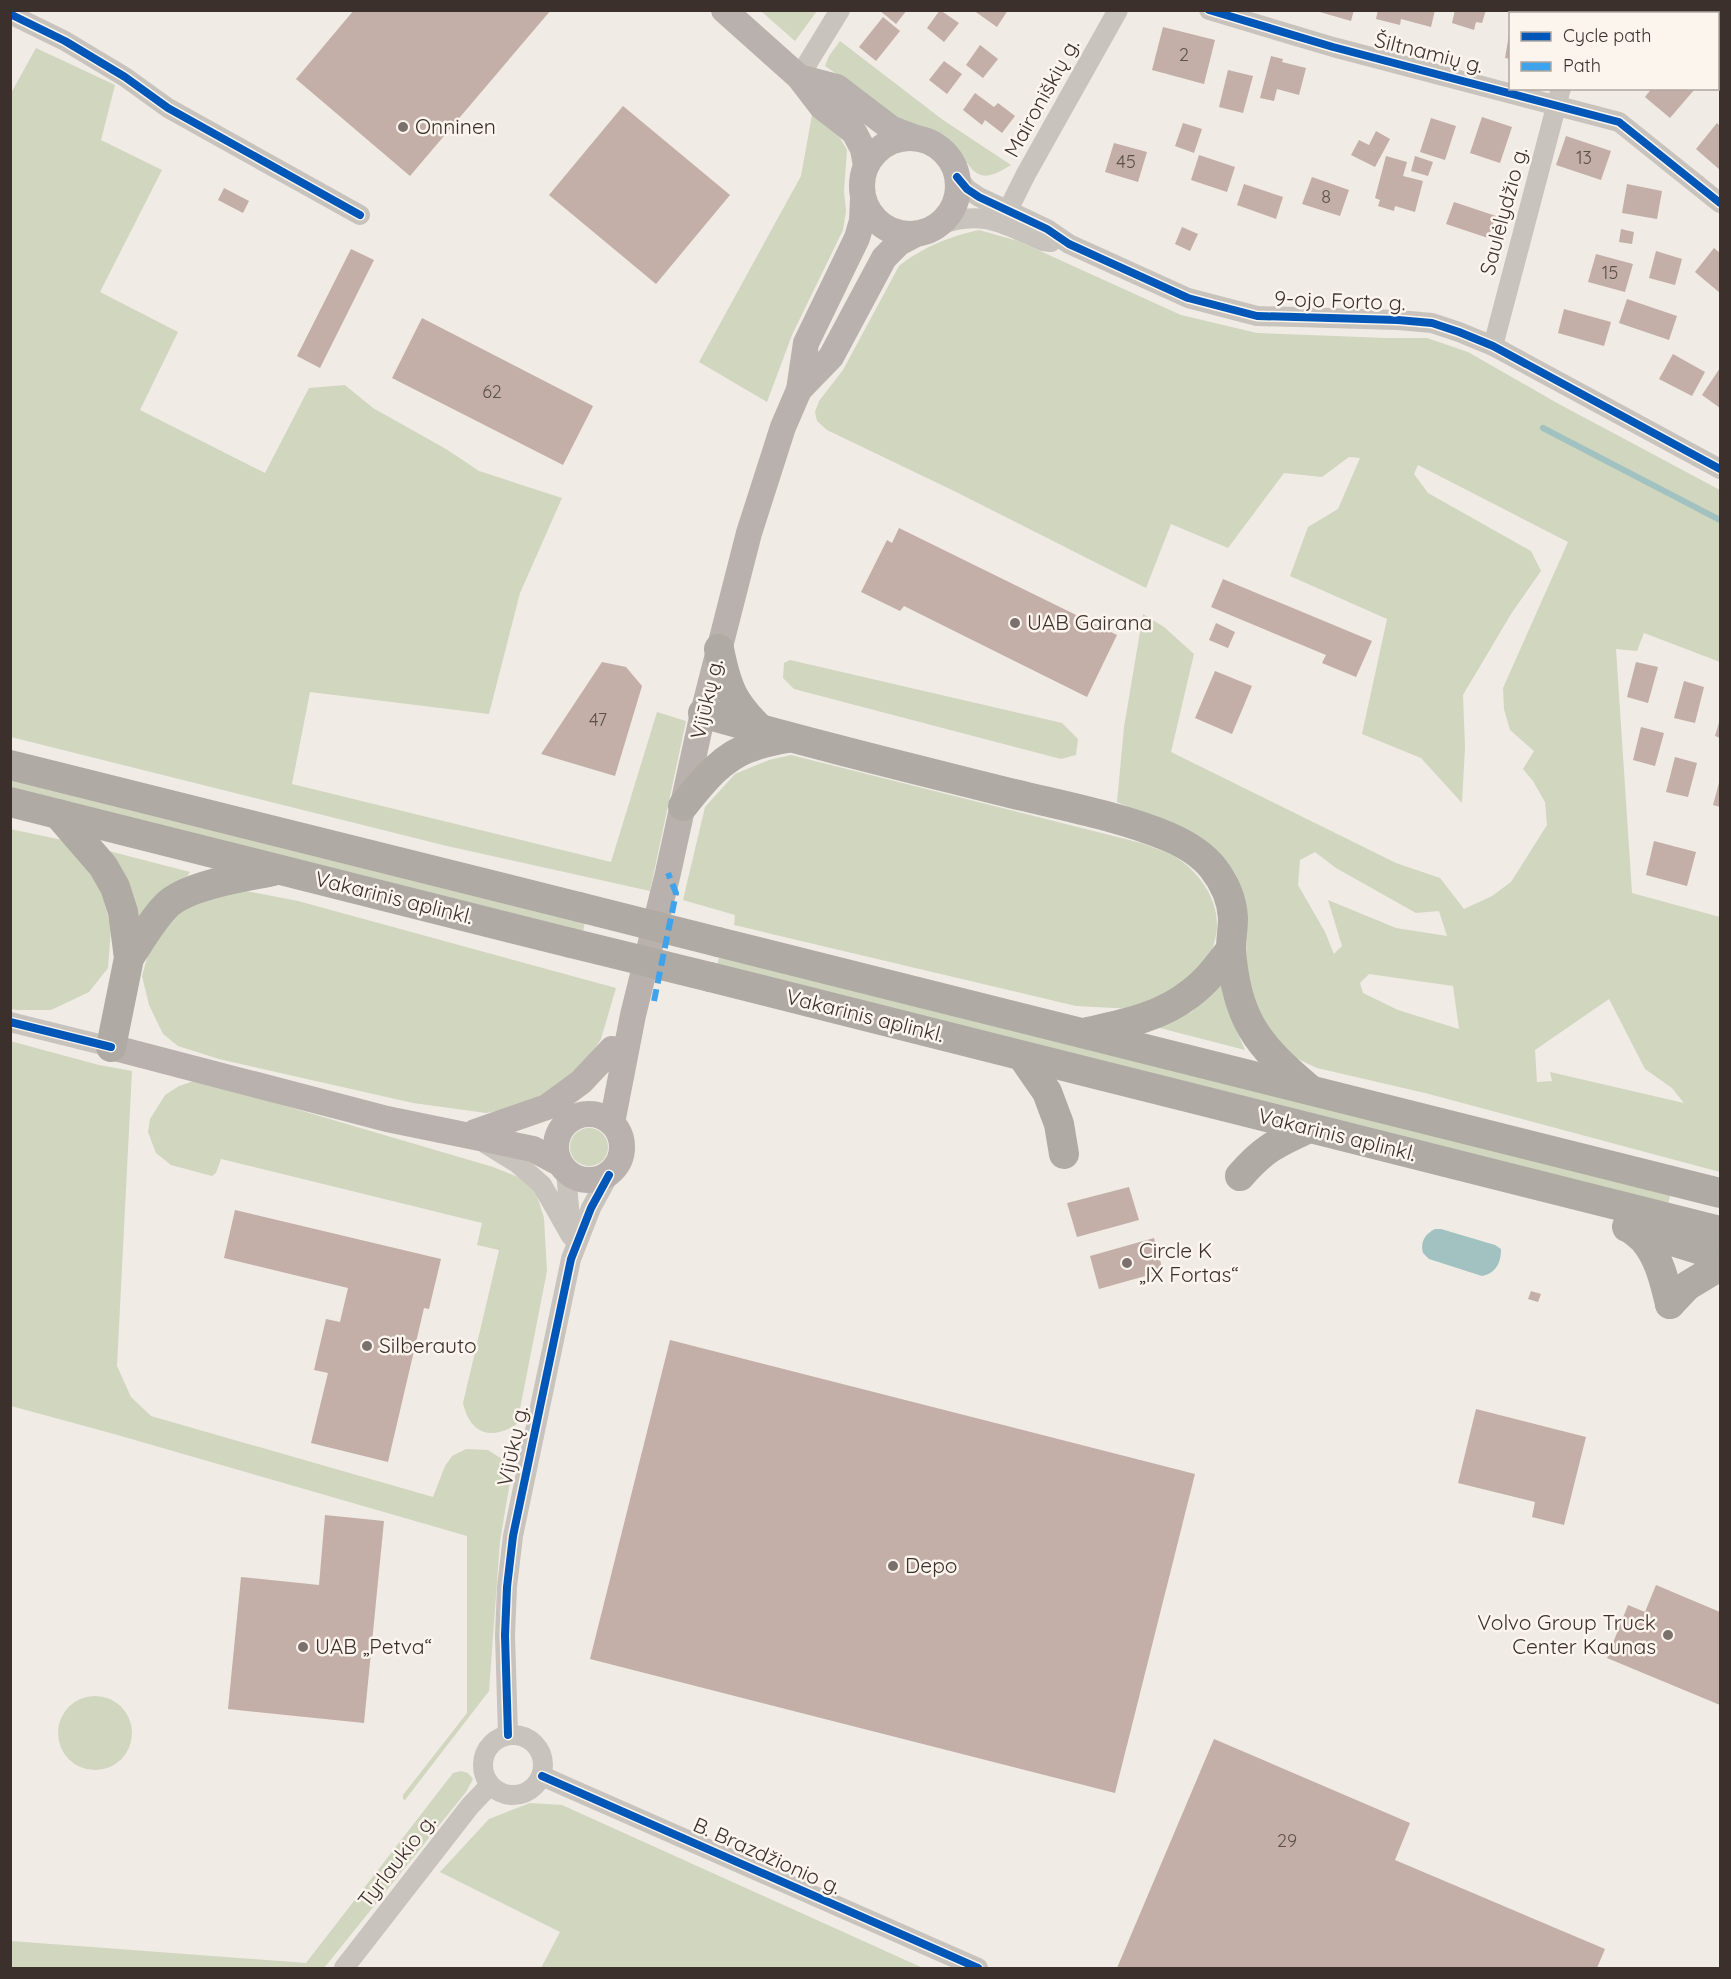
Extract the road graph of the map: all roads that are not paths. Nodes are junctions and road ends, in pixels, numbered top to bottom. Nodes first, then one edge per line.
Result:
1 (724, 10) edge
2 (840, 10) edge
3 (1118, 10) edge
4 (1209, 10) edge
5 (10, 14) edge
6 (799, 77) junction
7 (1509, 85) edge
8 (1531, 90) edge
9 (1559, 96) edge
10 (916, 138) junction
11 (866, 166) junction
12 (957, 177) junction
13 (863, 199) junction
14 (1720, 204) edge
15 (360, 215) dead end
16 (1001, 215) junction
17 (927, 229) junction
18 (1492, 346) junction
19 (799, 390) junction
20 (1720, 469) edge
21 (719, 650) junction
22 (703, 713) junction
23 (775, 734) junction
24 (10, 765) edge
25 (10, 802) edge
26 (683, 806) junction
27 (58, 814) junction
28 (279, 869) junction
29 (1231, 949) junction
30 (129, 958) junction
31 (633, 1015) junction
32 (10, 1022) edge
33 (1083, 1034) junction
34 (111, 1047) junction
35 (612, 1049) junction
36 (1022, 1056) junction
37 (1312, 1091) junction
38 (569, 1120) junction
39 (612, 1123) junction
40 (1310, 1128) junction
41 (470, 1134) junction
42 (1064, 1154) dead end
43 (562, 1167) junction
44 (609, 1175) junction
45 (1240, 1176) dead end
46 (1549, 1188) junction
47 (1720, 1193) edge
48 (1630, 1228) junction
49 (1720, 1231) edge
50 (571, 1236) junction
51 (1720, 1256) edge
52 (572, 1259) junction
53 (1720, 1266) edge
54 (508, 1735) junction
55 (542, 1776) junction
56 (490, 1785) junction
57 (344, 1968) edge
58 (978, 1968) edge

1 - 6 main road
2 - 6 street
3 - 16 street, Maironiškių g.
4 - 7 street, Šiltnamių g.
5 - 15 street
6 - 10 main road
6 - 11 main road
8 - 9 street, Šiltnamių g.
9 - 14 street, Šiltnamių g.
9 - 18 street, Saulėlydžio g.
10 - 11 main road
10 - 12 main road
11 - 13 main road
12 - 16 street, 9-ojo Forto g.
12 - 17 main road
13 - 17 main road
13 - 19 main road, Vijūkų g.
16 - 17 street, 9-ojo Forto g.
16 - 18 street, 9-ojo Forto g.
17 - 19 main road, Vijūkų g.
18 - 20 street, 9-ojo Forto g.
19 - 21 main road, Vijūkų g.
21 - 22 main road, Vijūkų g.
21 - 23 highway
22 - 23 highway
22 - 26 main road, Vijūkų g.
23 - 26 highway
23 - 29 highway
24 - 33 highway, Vakarinis aplinkl., bridge
25 - 27 highway, Vakarinis aplinkl.
26 - 31 main road, Vijūkų g.
27 - 28 highway, Vakarinis aplinkl.
27 - 30 highway
28 - 30 highway
28 - 36 highway, Vakarinis aplinkl., bridge
29 - 33 highway
29 - 37 highway
30 - 34 highway
31 - 35 main road, Vijūkų g.
31 - 39 main road, Vijūkų g.
32 - 34 street
33 - 37 highway, Vakarinis aplinkl.
34 - 41 main road
35 - 38 main road, Vijūkų g.
35 - 41 main road
36 - 40 highway, Vakarinis aplinkl.
36 - 42 highway
37 - 47 highway, Vakarinis aplinkl.
38 - 39 main road
38 - 41 main road
38 - 43 main road
39 - 44 main road
40 - 45 highway
40 - 46 highway, Vakarinis aplinkl.
41 - 43 main road
41 - 50 street
43 - 44 main road
43 - 50 street, Vijūkų g.
44 - 52 street, Vijūkų g.
46 - 48 highway
46 - 49 highway, Vakarinis aplinkl.
48 - 51 highway
48 - 53 highway
50 - 52 street, Vijūkų g.
52 - 54 street, Vijūkų g.
54 - 55 street
54 - 56 street
55 - 56 street
55 - 58 street, B. Brazdžionio g.
56 - 57 street, Tyrlaukio g.

